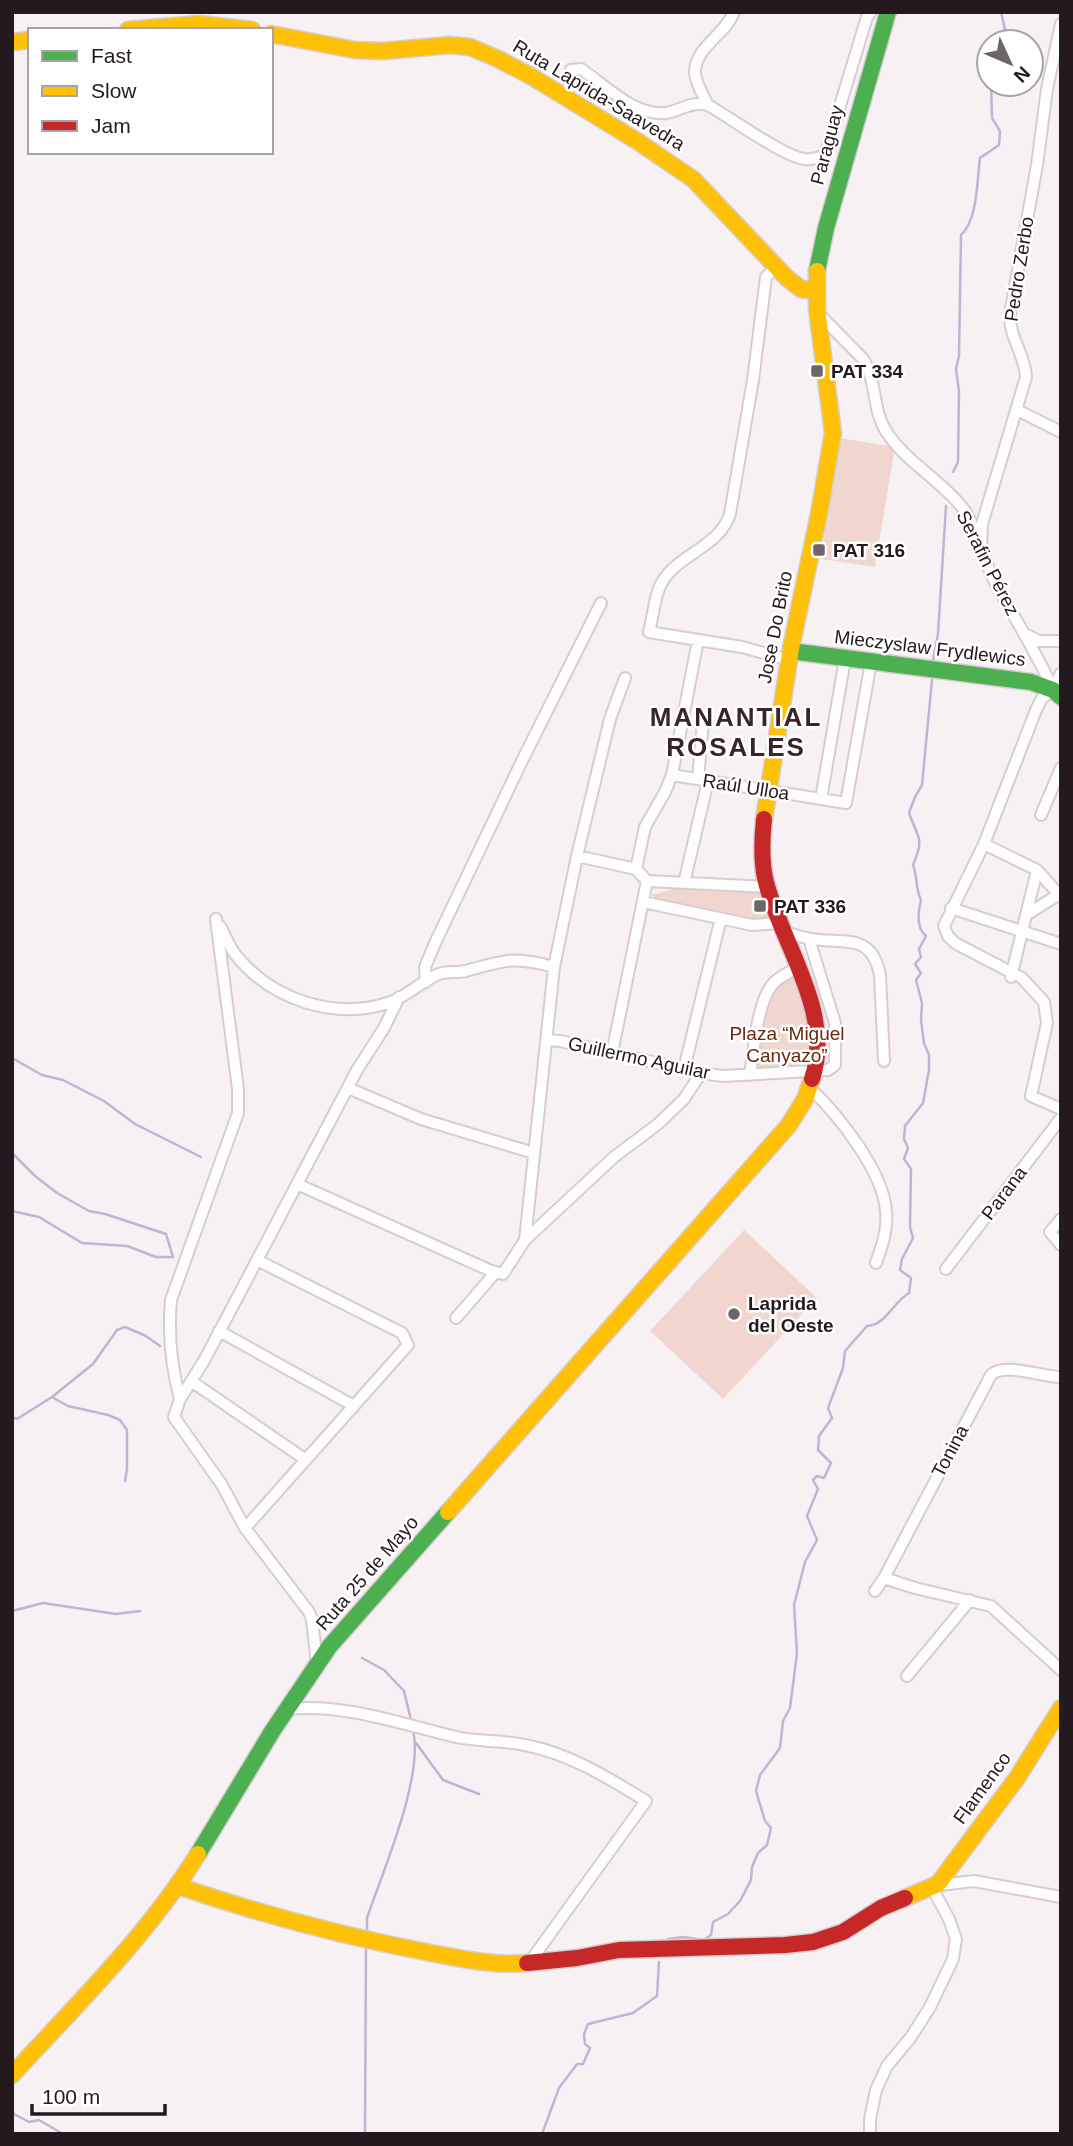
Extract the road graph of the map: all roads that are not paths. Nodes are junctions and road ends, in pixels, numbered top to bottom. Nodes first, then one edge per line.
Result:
1 (734, 12) edge
2 (881, 13) edge
3 (1061, 24) edge
4 (152, 28) edge
5 (234, 28) edge
6 (273, 34) edge
7 (567, 99) junction
8 (708, 105) junction
9 (776, 267) junction
10 (816, 292) junction
11 (817, 312) junction
12 (1017, 410) junction
13 (1061, 432) edge
14 (981, 548) junction
15 (601, 603) dead end
16 (1025, 634) junction
17 (698, 640) junction
18 (1061, 641) edge
19 (790, 656) junction
20 (845, 659) junction
21 (870, 662) junction
22 (1061, 673) edge
23 (625, 678) dead end
24 (1057, 693) edge
25 (703, 722) dead end
26 (1061, 768) edge
27 (672, 775) junction
28 (703, 780) junction
29 (768, 791) junction
30 (821, 799) junction
31 (1041, 816) dead end
32 (984, 844) junction
33 (577, 856) junction
34 (636, 869) junction
35 (1037, 870) junction
36 (647, 881) junction
37 (684, 883) junction
38 (767, 887) junction
39 (1060, 895) edge
40 (643, 902) junction
41 (951, 908) junction
42 (1026, 915) junction
43 (721, 919) junction
44 (783, 927) junction
45 (1022, 931) junction
46 (808, 939) junction
47 (1061, 944) edge
48 (554, 967) junction
49 (799, 967) junction
50 (1011, 975) junction
51 (426, 982) junction
52 (399, 997) junction
53 (546, 1040) junction
54 (612, 1053) junction
55 (884, 1061) dead end
56 (684, 1069) junction
57 (815, 1071) junction
58 (701, 1073) junction
59 (750, 1075) junction
60 (348, 1088) junction
61 (811, 1089) junction
62 (1061, 1109) edge
63 (1061, 1118) edge
64 (789, 1125) joint
65 (534, 1153) junction
66 (297, 1184) junction
67 (1061, 1219) edge
68 (525, 1240) junction
69 (1061, 1245) edge
70 (257, 1260) junction
71 (876, 1264) dead end
72 (946, 1269) dead end
73 (496, 1272) junction
74 (456, 1318) dead end
75 (219, 1331) junction
76 (1061, 1377) edge
77 (191, 1381) junction
78 (180, 1399) junction
79 (354, 1406) junction
80 (306, 1460) junction
81 (245, 1528) junction
82 (884, 1578) junction
83 (875, 1591) dead end
84 (970, 1600) junction
85 (317, 1664) junction
86 (1061, 1670) edge
87 (907, 1676) dead end
88 (1061, 1708) edge
89 (287, 1709) junction
90 (178, 1886) junction
91 (931, 1886) junction
92 (1061, 1897) edge
93 (529, 1963) junction
94 (12, 2075) edge
95 (870, 2134) edge

1 - 8 street
2 - 8 street
2 - 10 main road, Paraguay
3 - 12 street, Pedro Zerbo
4 - 5 main road
6 - 7 main road, Ruta Laprida-Saavedra
7 - 8 street
7 - 9 main road, Ruta Laprida-Saavedra
9 - 10 main road, Ruta Laprida-Saavedra
9 - 17 street
10 - 11 main road, Jose Do Brito
11 - 14 street, Serafin Pérez
11 - 19 main road, Jose Do Brito
12 - 13 street
12 - 14 street, Pedro Zerbo
14 - 16 street, Serafin Pérez
15 - 51 street
16 - 18 street
16 - 24 street, Serafin Pérez
17 - 19 street
17 - 27 street
19 - 20 main road, Mieczyslaw Frydlewics
19 - 29 main road, Jose Do Brito
20 - 21 main road, Mieczyslaw Frydlewics
20 - 30 street
21 - 24 main road, Mieczyslaw Frydlewics
21 - 30 street
22 - 24 street
23 - 33 street
24 - 32 street
25 - 28 street
26 - 31 street
27 - 28 street, Raúl Ulloa
27 - 34 street
28 - 29 street, Raúl Ulloa
28 - 37 street
29 - 30 street, Raúl Ulloa
29 - 38 main road, Jose Do Brito
32 - 35 street
32 - 41 street
33 - 34 street
33 - 48 street
34 - 36 street
35 - 39 street
35 - 42 street
36 - 37 street
36 - 40 street
37 - 38 street
38 - 44 main road, Jose Do Brito
39 - 42 street
40 - 43 street
40 - 54 street
41 - 45 street
41 - 50 street
42 - 45 street
43 - 44 street
43 - 56 street
44 - 46 street
44 - 49 main road, Jose Do Brito
45 - 47 street
45 - 50 street
46 - 55 street
46 - 57 street
48 - 51 street
48 - 53 street
49 - 57 main road, Jose Do Brito
49 - 59 street
50 - 62 street
51 - 52 street
52 - 60 street
52 - 78 street
53 - 54 street, Guillermo Aguilar
53 - 65 street
54 - 56 street, Guillermo Aguilar
56 - 58 street, Guillermo Aguilar
57 - 59 street, Guillermo Aguilar
57 - 61 main road, Jose Do Brito
58 - 59 street, Guillermo Aguilar
58 - 68 street
60 - 65 street
60 - 66 street
61 - 64 main road, Jose Do Brito
61 - 71 street
63 - 72 street, Parana
64 - 85 main road, Ruta 25 de Mayo
65 - 68 street
66 - 70 street
66 - 73 street
67 - 69 street
68 - 73 street
70 - 75 street
70 - 79 street
73 - 74 street
75 - 77 street
75 - 79 street
76 - 82 street, Tonina
77 - 78 street
77 - 80 street
78 - 81 street
79 - 80 street
80 - 81 street
81 - 85 street
82 - 83 street, Tonina
82 - 84 street
84 - 86 street
84 - 87 street
85 - 89 main road, Ruta 25 de Mayo
88 - 91 main road, Flamenco
89 - 90 main road, Ruta 25 de Mayo
89 - 93 street
90 - 93 main road
90 - 94 main road, Ruta 25 de Mayo
91 - 92 street
91 - 93 main road
91 - 95 street

